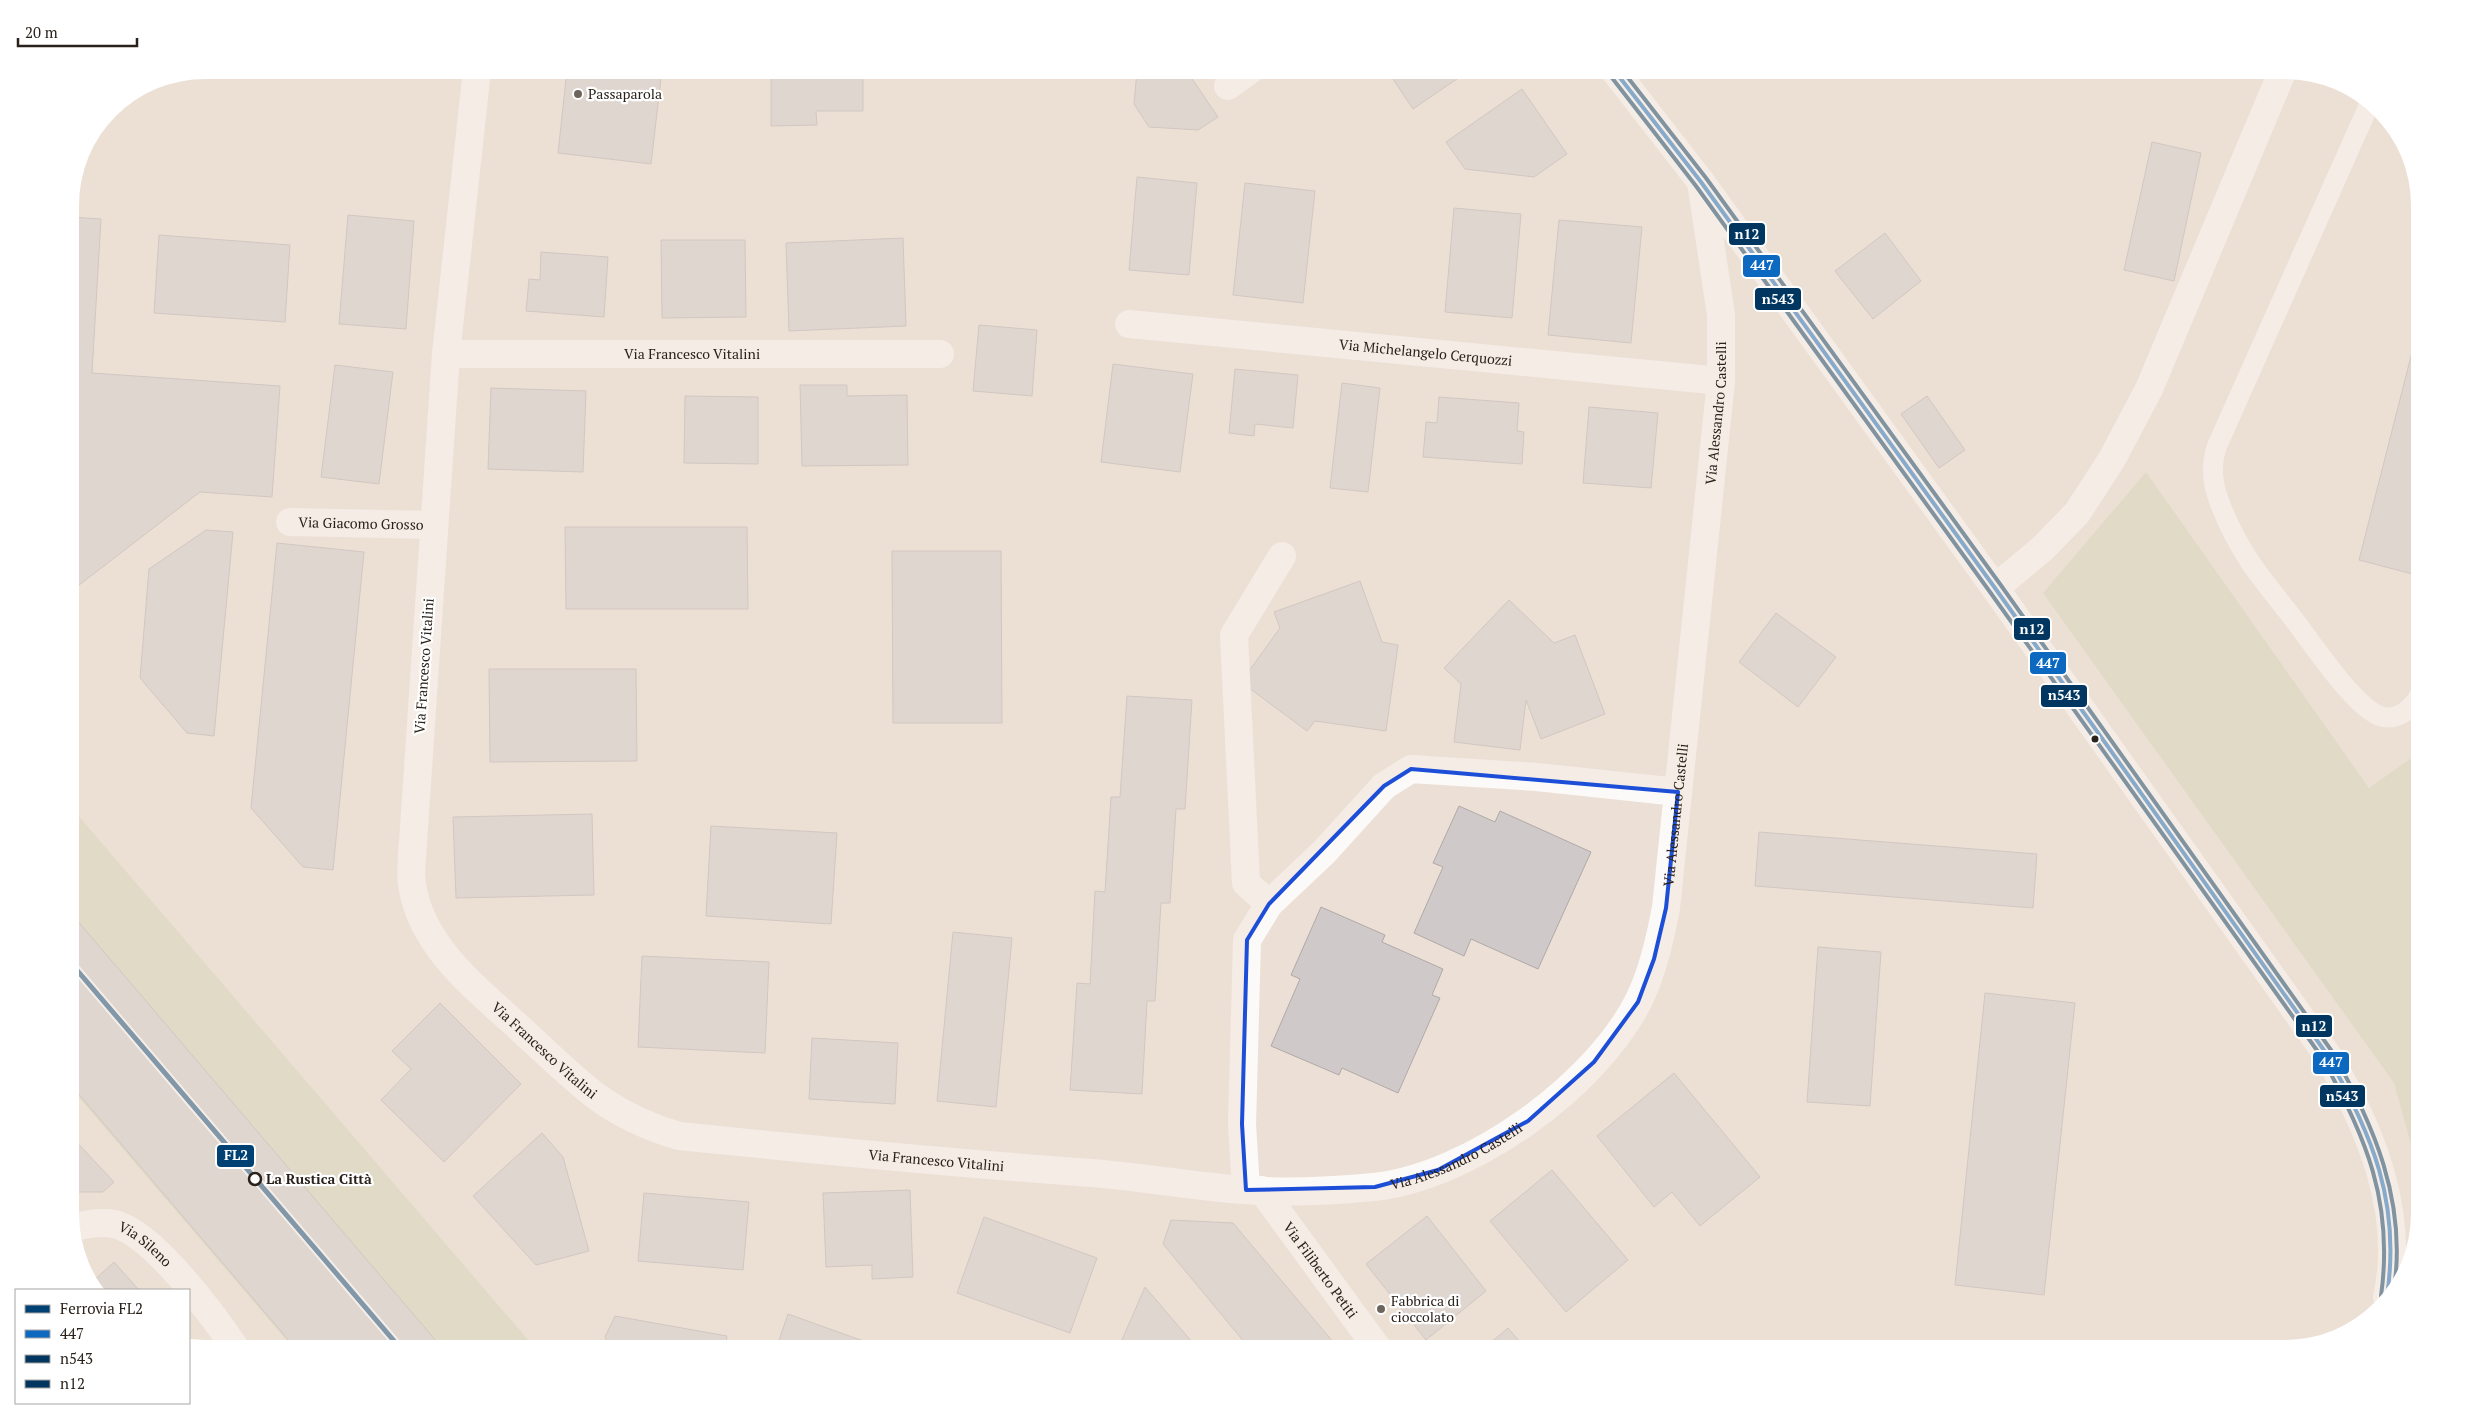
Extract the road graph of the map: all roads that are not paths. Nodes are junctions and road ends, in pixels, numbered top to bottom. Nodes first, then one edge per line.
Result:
1 (476, 79) edge
2 (1238, 79) edge
3 (1621, 79) edge
4 (2279, 79) edge
5 (1228, 86) dead end
6 (2367, 109) edge
7 (1701, 182) junction
8 (1129, 324) dead end
9 (446, 354) junction
10 (940, 354) dead end
11 (1721, 382) junction
12 (290, 522) dead end
13 (433, 525) junction
14 (1282, 556) dead end
15 (1995, 588) junction
16 (2411, 706) edge
17 (1678, 792) junction
18 (1269, 904) junction
19 (1254, 1190) junction
20 (80, 1226) edge
21 (2389, 1284) edge
22 (189, 1289) edge
23 (190, 1290) edge
24 (230, 1340) edge
25 (1371, 1340) edge

1 - 9 street, Via Francesco Vitalini
2 - 5 street
3 - 7 street, Via Alessandro Castelli
4 - 15 street
6 - 16 lane
7 - 11 street, Via Alessandro Castelli
7 - 15 street, Via Alessandro Castelli
8 - 11 street, Via Michelangelo Cerquozzi
9 - 10 street, Via Francesco Vitalini
9 - 13 street, Via Francesco Vitalini
11 - 17 street, Via Alessandro Castelli
12 - 13 street, Via Giacomo Grosso
13 - 19 street, Via Francesco Vitalini
14 - 18 street
15 - 21 street, Via Alessandro Castelli
17 - 18 street
17 - 19 street, Via Alessandro Castelli
18 - 19 street
19 - 25 street, Via Filiberto Petiti
20 - 22 street, Via Sileno
23 - 24 street, Via Sileno

